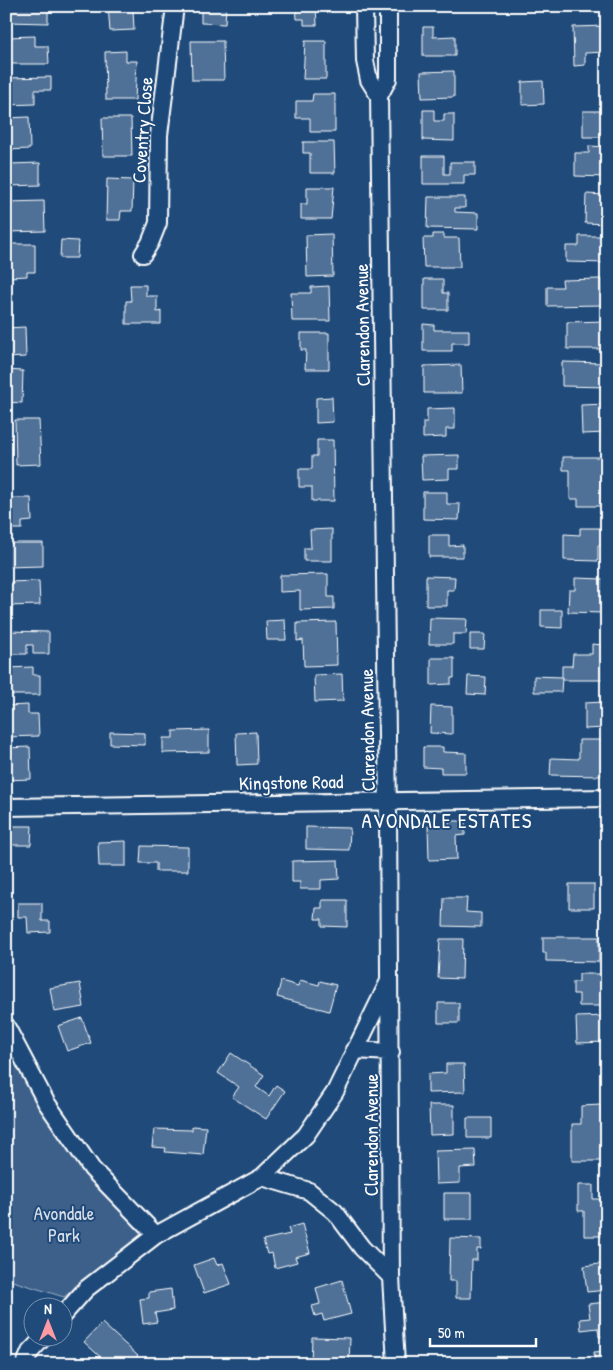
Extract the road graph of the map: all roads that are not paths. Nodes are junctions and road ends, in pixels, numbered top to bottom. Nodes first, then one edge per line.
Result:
1 (175, 6) edge
2 (364, 6) edge
3 (388, 6) edge
4 (379, 96) junction
5 (143, 254) dead end
6 (607, 798) edge
7 (388, 800) junction
8 (6, 808) edge
9 (390, 979) junction
10 (6, 1026) edge
11 (354, 1050) junction
12 (390, 1052) junction
13 (262, 1177) junction
14 (156, 1235) junction
15 (391, 1277) junction
16 (72, 1305) edge
17 (34, 1348) edge
18 (25, 1364) edge
19 (396, 1364) edge

1 - 5 street, Coventry Close
2 - 4 street, Clarendon Avenue
3 - 4 street, Clarendon Avenue
4 - 7 street, Clarendon Avenue
6 - 7 street, Kingstone Road
7 - 8 street, Kingstone Road
7 - 9 street, Clarendon Avenue
9 - 11 street
9 - 12 street, Clarendon Avenue
10 - 14 street
11 - 12 street
11 - 13 street
12 - 15 street, Clarendon Avenue
13 - 14 street
13 - 15 street
14 - 16 street
15 - 19 street, Clarendon Avenue
17 - 18 street

